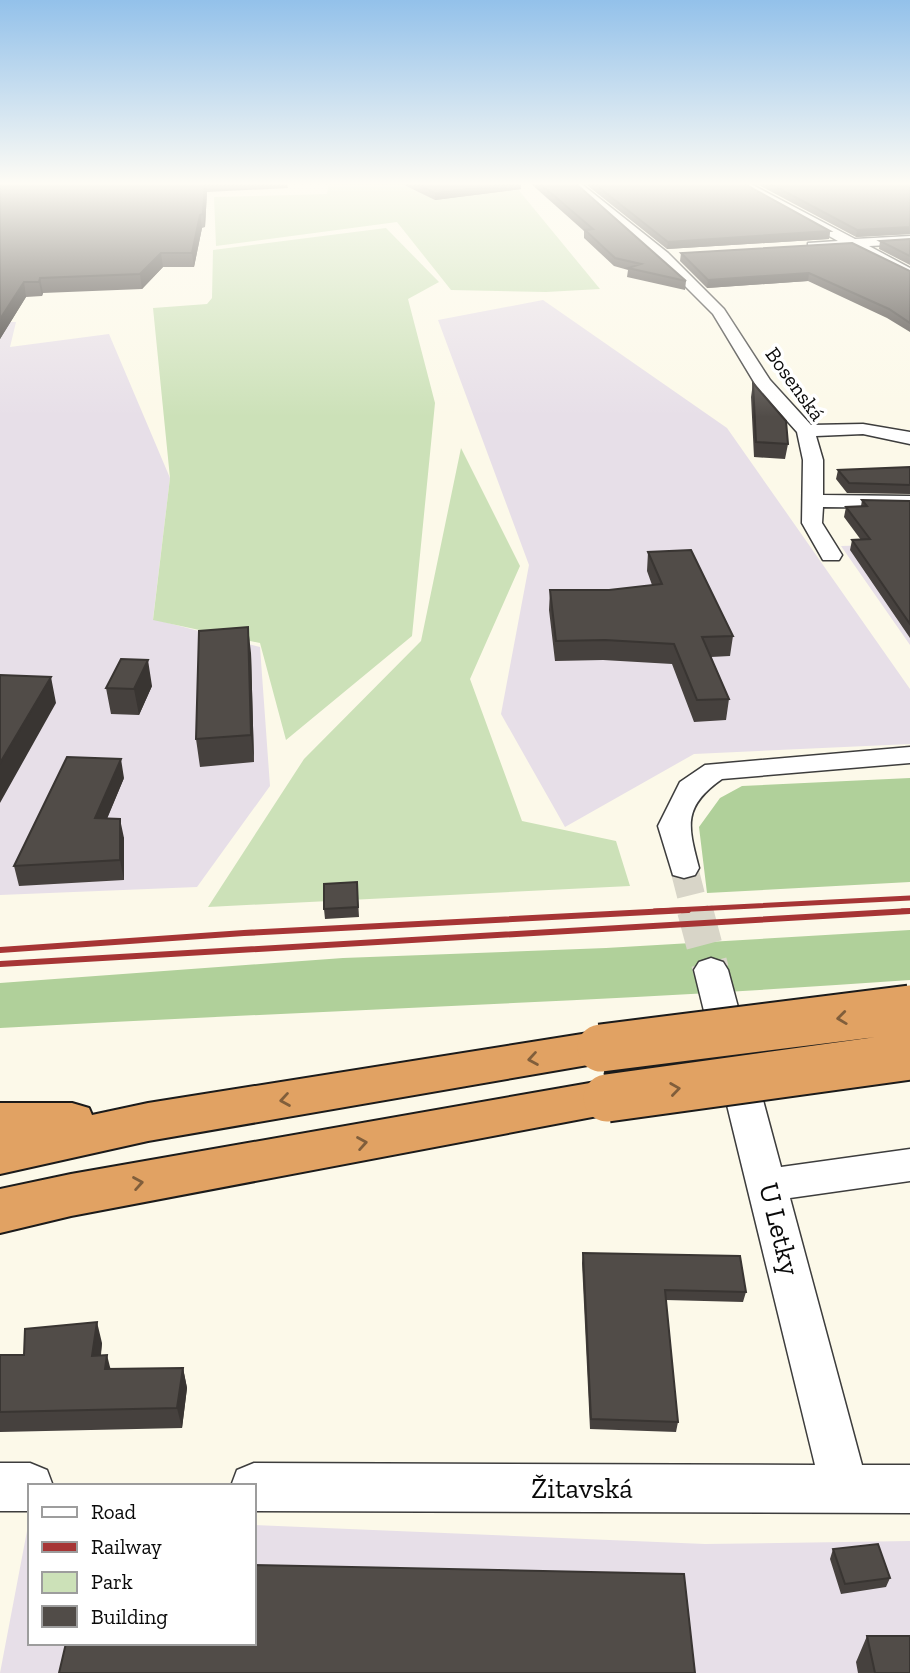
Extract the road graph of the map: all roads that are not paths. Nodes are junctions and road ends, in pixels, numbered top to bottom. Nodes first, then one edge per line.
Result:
1 (674, 260) edge
2 (885, 260) edge
3 (910, 274) edge
4 (806, 431) junction
5 (910, 438) edge
6 (810, 501) junction
7 (910, 502) edge
8 (831, 555) dead end
9 (910, 755) edge
10 (684, 868) tunnel mouth
11 (711, 970) tunnel mouth
12 (910, 1009) edge
13 (910, 1056) edge
14 (0, 1122) edge
15 (148, 1122) junction
16 (0, 1154) edge
17 (910, 1165) edge
18 (769, 1185) junction
19 (71, 1195) junction
20 (0, 1211) edge
21 (0, 1222) edge
22 (0, 1487) edge
23 (28, 1487) edge
24 (256, 1487) edge
25 (845, 1489) junction
26 (910, 1489) edge

1 - 4 street, Bosenská
2 - 3 street
4 - 5 street
4 - 6 street, Bosenská
6 - 7 street
6 - 8 street, Bosenská
9 - 10 street
11 - 18 street, U Letky
12 -> 15 highway, bridge
19 -> 13 highway, bridge
14 - 15 highway
15 - 16 highway
17 - 18 street
18 - 25 street, U Letky
19 - 20 highway
19 - 21 highway
22 - 23 street
24 - 25 street, Žitavská
25 - 26 street, Žitavská

